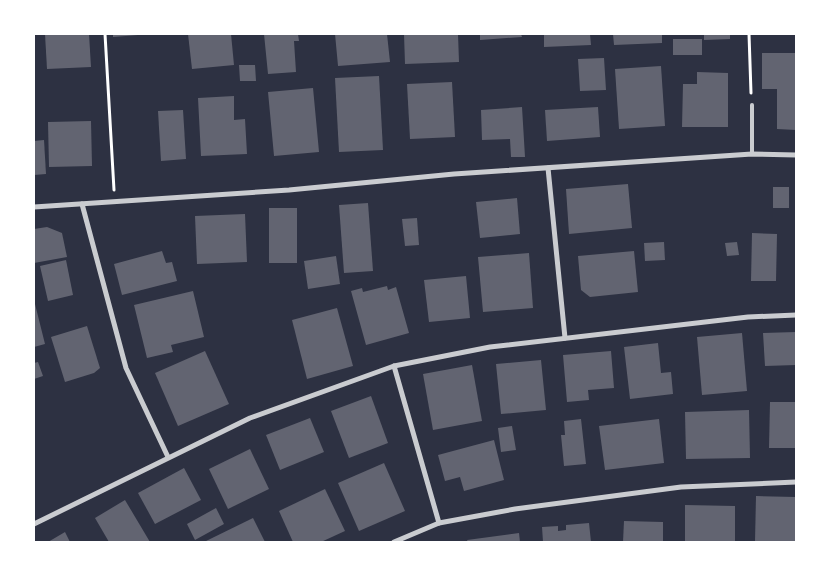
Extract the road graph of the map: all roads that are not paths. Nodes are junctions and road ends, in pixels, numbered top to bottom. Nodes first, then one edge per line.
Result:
1 (752, 105) road end
2 (752, 154) junction
3 (796, 155) edge
4 (548, 168) junction
5 (82, 204) junction
6 (34, 207) edge
7 (796, 315) edge
8 (565, 338) junction
9 (394, 366) junction
10 (168, 457) junction
11 (796, 482) edge
12 (439, 523) junction
13 (34, 524) edge
14 (394, 542) edge

1 - 2 lane
2 - 3 street
2 - 4 street
4 - 5 street
4 - 8 street
5 - 6 street
5 - 10 street
7 - 8 street
8 - 9 street
9 - 10 street
9 - 12 street
10 - 13 street
11 - 12 street
12 - 14 street

